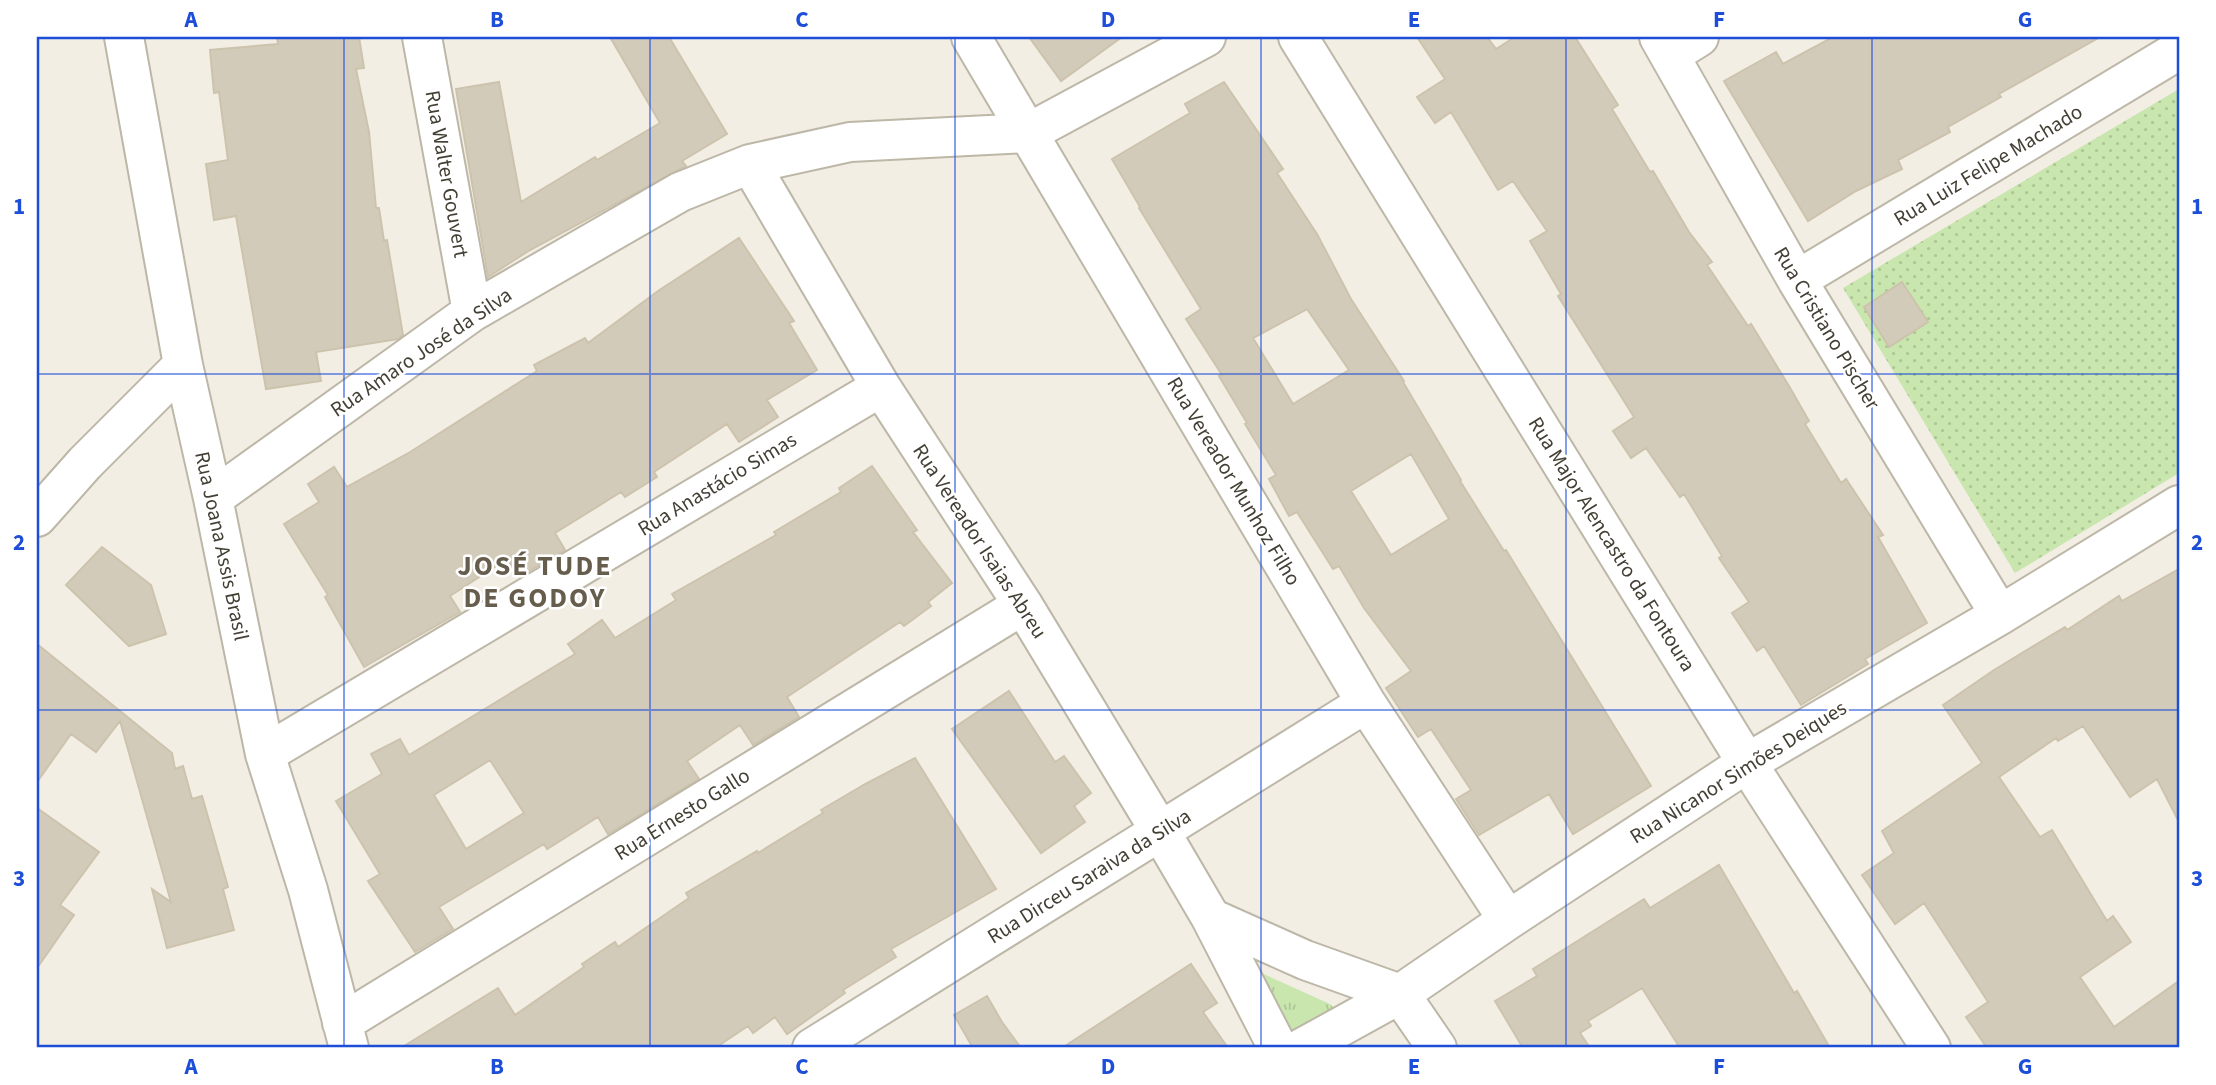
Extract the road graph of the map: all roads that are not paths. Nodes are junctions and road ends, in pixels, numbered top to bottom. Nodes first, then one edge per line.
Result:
1 (124, 37) edge
2 (422, 37) edge
3 (971, 37) edge
4 (1206, 37) edge
5 (1298, 37) edge
6 (1676, 43) edge
7 (2179, 50) edge
8 (1028, 133) junction
9 (750, 164) junction
10 (1797, 280) junction
11 (472, 312) junction
12 (183, 365) junction
13 (881, 387) junction
14 (213, 498) junction
15 (2179, 505) edge
16 (37, 517) edge
17 (1023, 605) junction
18 (2000, 615) junction
19 (1366, 703) junction
20 (265, 754) junction
21 (1747, 762) junction
22 (1160, 831) junction
23 (1211, 918) junction
24 (1508, 920) junction
25 (1400, 994) junction
26 (345, 1036) edge
27 (812, 1048) edge
28 (1278, 1048) edge
29 (1302, 1048) edge
30 (1437, 1048) edge
31 (1931, 1048) edge

1 - 12 street, Rua Joana Assis Brasil
2 - 11 street, Rua Walter Gouvert
3 - 8 street, Rua Vereador Munhoz Filho
4 - 8 street
5 - 21 street, Rua Major Alencastro da Fontoura
6 - 10 street, Rua Cristiano Pischer
7 - 10 street, Rua Luiz Felipe Machado
8 - 9 street, Rua Amaro José da Silva
8 - 19 street, Rua Vereador Munhoz Filho
9 - 11 street, Rua Amaro José da Silva
9 - 13 street, Rua Vereador Isaias Abreu
10 - 18 street, Rua Cristiano Pischer
11 - 14 street, Rua Amaro José da Silva
12 - 14 street, Rua Joana Assis Brasil
12 - 16 street
13 - 17 street, Rua Vereador Isaias Abreu
13 - 20 street, Rua Anastácio Simas
14 - 20 street, Rua Joana Assis Brasil
15 - 18 street, Rua Nicanor Simões Deiques
17 - 22 street, Rua Vereador Isaias Abreu
17 - 26 street, Rua Ernesto Gallo
18 - 21 street, Rua Nicanor Simões Deiques
19 - 22 street, Rua Dirceu Saraiva da Silva
19 - 24 street, Rua Vereador Munhoz Filho
20 - 26 street, Rua Joana Assis Brasil
21 - 24 street, Rua Nicanor Simões Deiques
21 - 31 street, Rua Major Alencastro da Fontoura
22 - 23 street, Rua Vereador Isaias Abreu
22 - 27 street, Rua Dirceu Saraiva da Silva
23 - 25 street
23 - 28 street, Rua Vereador Isaias Abreu
24 - 25 street, Rua Nicanor Simões Deiques
25 - 29 street, Rua Nicanor Simões Deiques
25 - 30 street

